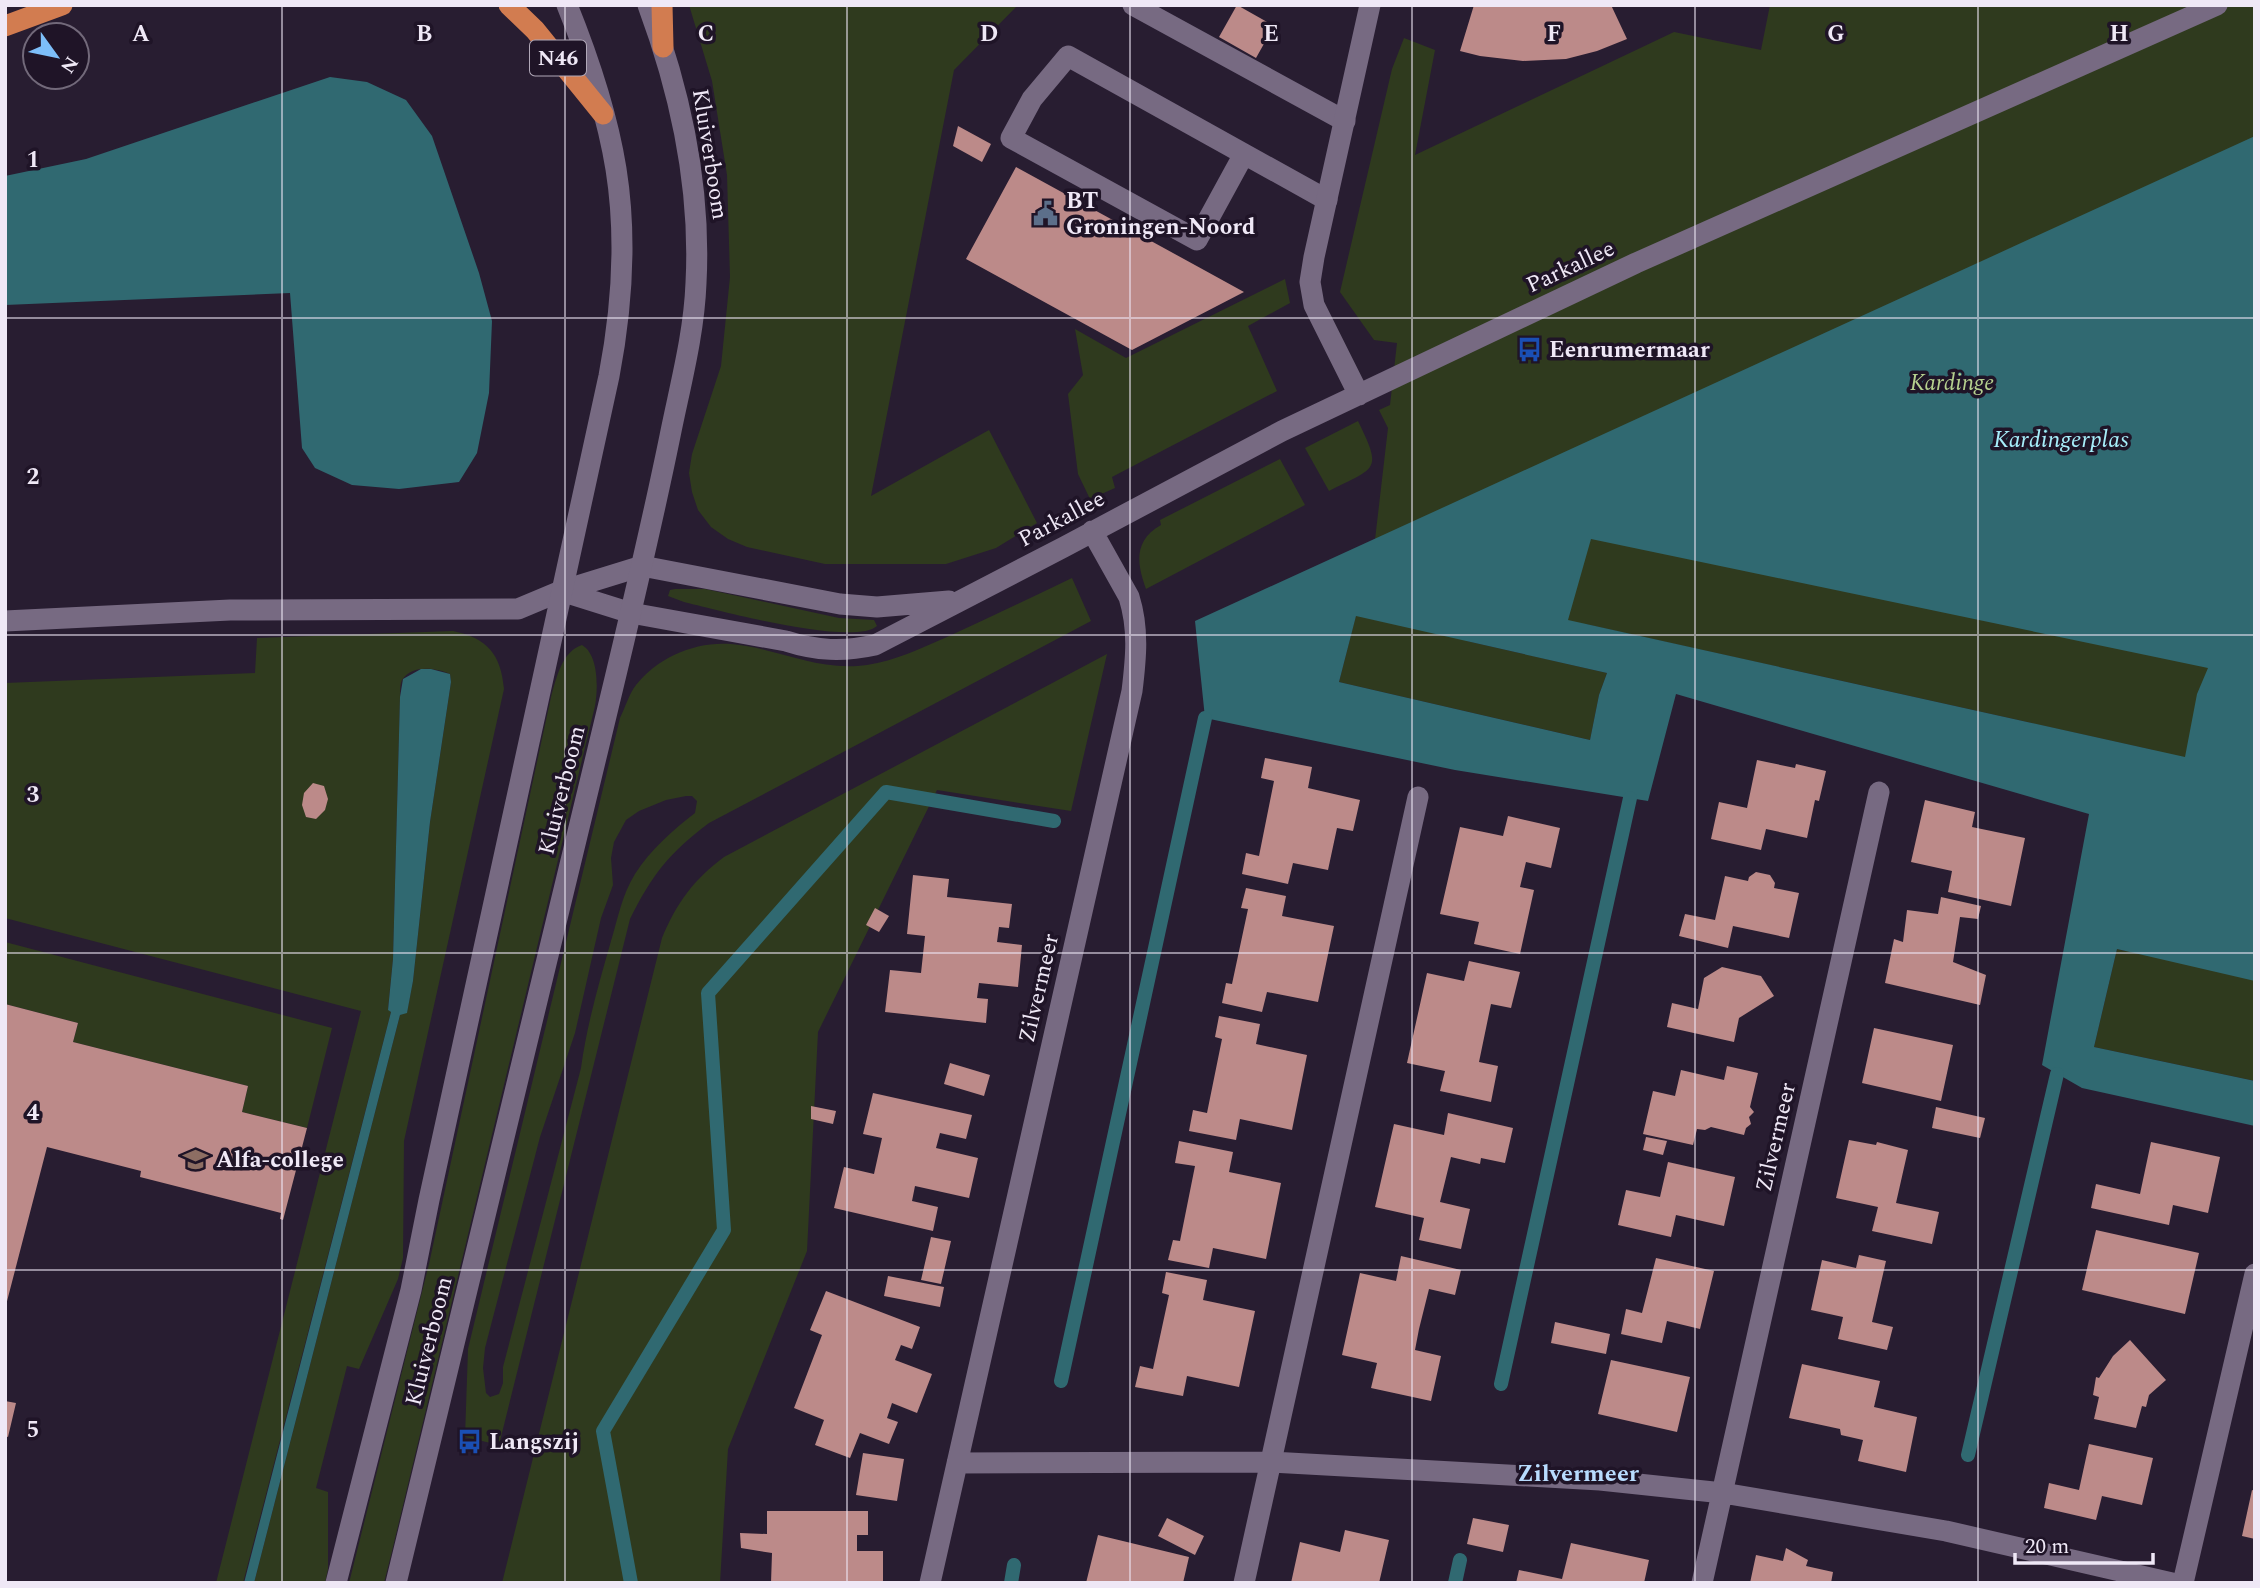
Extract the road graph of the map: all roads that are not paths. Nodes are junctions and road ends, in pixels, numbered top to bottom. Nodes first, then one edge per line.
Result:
1 (62, 5) edge
2 (509, 5) edge
3 (567, 5) edge
4 (648, 5) edge
5 (662, 5) edge
6 (1133, 5) edge
7 (1370, 5) edge
8 (2217, 5) edge
9 (5, 26) edge
10 (663, 47) junction
11 (603, 114) junction
12 (1345, 121) junction
13 (1244, 154) junction
14 (1327, 200) junction
15 (1359, 395) junction
16 (1092, 531) junction
17 (642, 566) junction
18 (561, 592) junction
19 (958, 600) junction
20 (631, 613) junction
21 (5, 621) edge
22 (1878, 792) dead end
23 (1418, 797) dead end
24 (2255, 1274) edge
25 (1271, 1461) junction
26 (957, 1463) junction
27 (1723, 1493) junction
28 (337, 1583) edge
29 (396, 1583) edge
30 (930, 1583) edge
31 (1244, 1583) edge
32 (1702, 1583) edge
33 (2172, 1583) edge
34 (2183, 1583) edge

1 - 9 highway
2 - 11 highway, N46
3 - 11 street, Kluiverboom
4 - 10 street, Kluiverboom
5 - 10 highway
6 - 12 street
7 - 12 street
8 - 15 street, Parkallee
10 - 17 street, Kluiverboom
11 - 18 street, Kluiverboom
12 - 14 street
13 - 13 street
13 - 14 street
14 - 15 street
15 - 16 street, Parkallee
16 - 19 street, Parkallee
16 - 26 street, Zilvermeer
17 - 18 street, Parkallee
17 - 19 street, Parkallee
17 - 20 street, Kluiverboom
18 - 20 street, Parkallee
18 - 21 street
18 - 28 street, Kluiverboom
19 - 20 street, Parkallee
20 - 29 street, Kluiverboom
22 - 27 street, Zilvermeer
23 - 25 street
24 - 34 street
25 - 26 street
25 - 27 street
25 - 31 street
26 - 30 street, Zilvermeer
27 - 32 street, Zilvermeer
27 - 33 street

